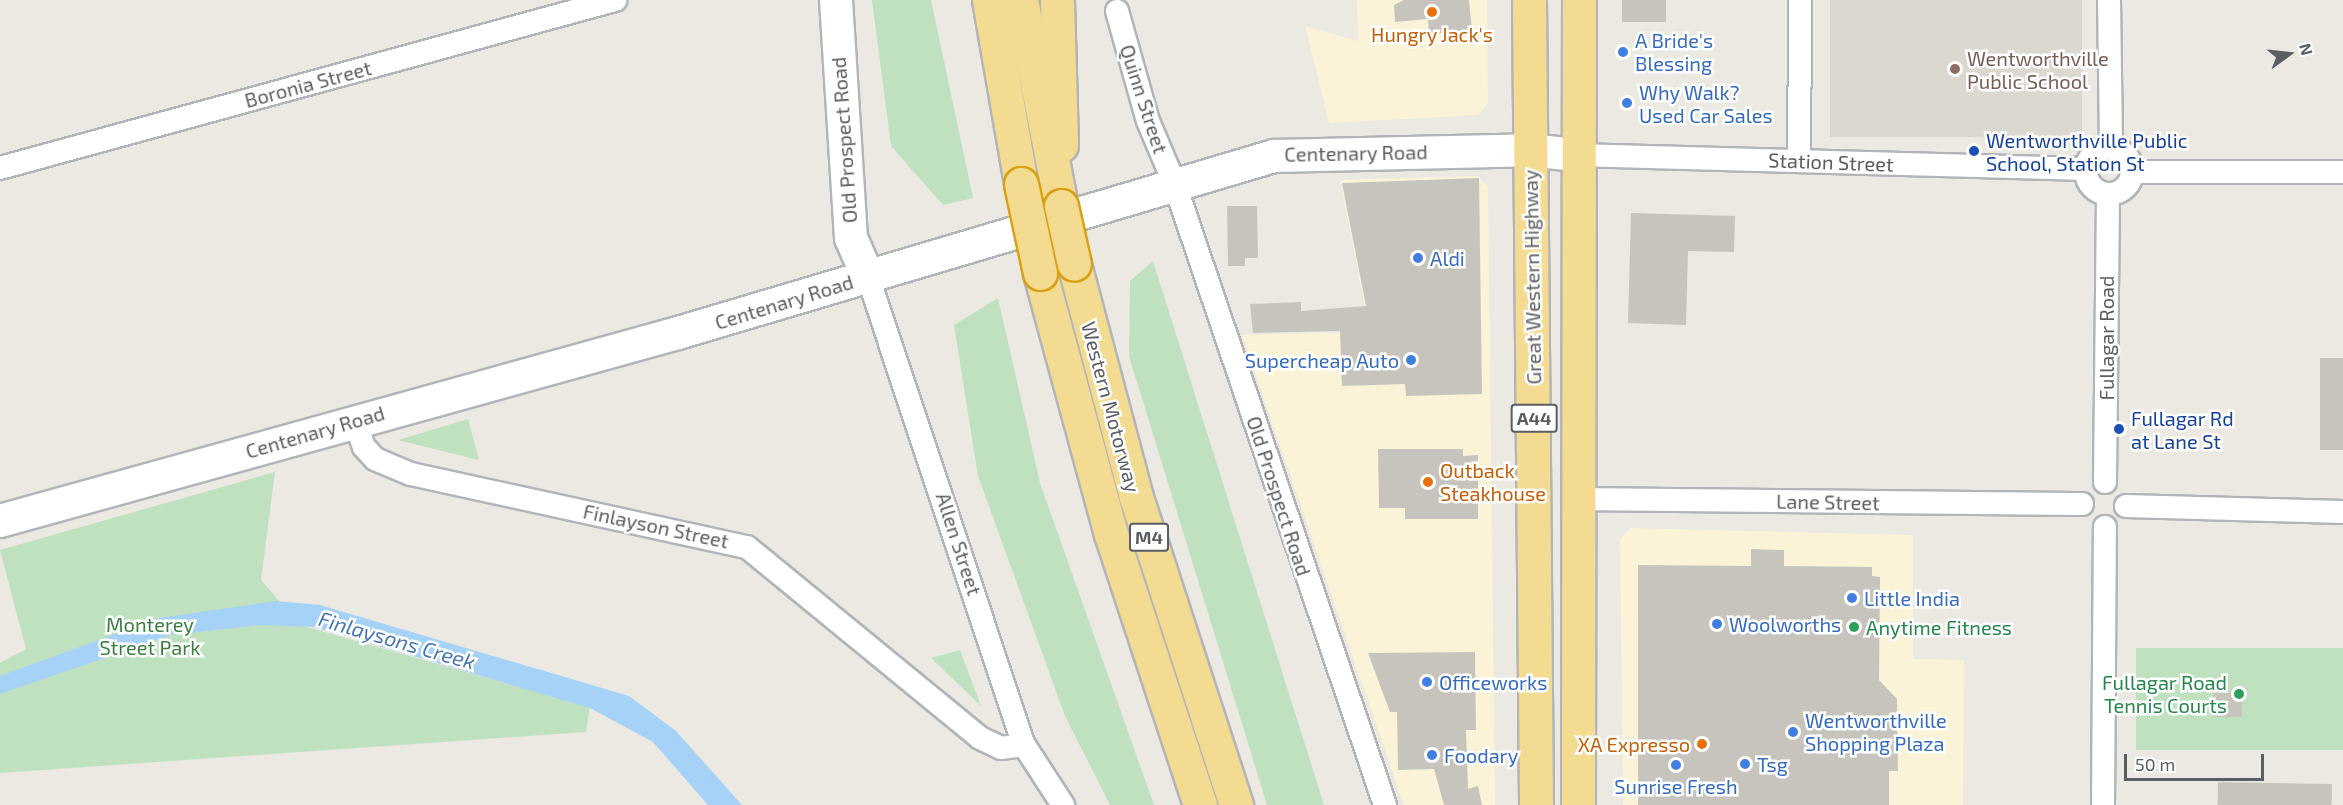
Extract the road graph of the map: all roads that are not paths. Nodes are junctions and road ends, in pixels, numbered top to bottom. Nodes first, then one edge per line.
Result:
1 (615, 0) edge
2 (836, 0) edge
3 (989, 0) edge
4 (1021, 0) edge
5 (1057, 0) edge
6 (1529, 0) edge
7 (1579, 0) edge
8 (1800, 0) edge
9 (2109, 0) edge
10 (1117, 11) dead end
11 (2111, 147) junction
12 (1529, 150) junction
13 (1576, 155) junction
14 (1799, 161) junction
15 (0, 168) edge
16 (2086, 169) junction
17 (2133, 172) junction
18 (2343, 172) edge
19 (1059, 185) junction
20 (1175, 185) junction
21 (2108, 194) junction
22 (868, 277) junction
23 (355, 420) junction
24 (2105, 482) junction
25 (1575, 499) junction
26 (2082, 504) junction
27 (2126, 506) junction
28 (2343, 512) edge
29 (0, 521) edge
30 (2105, 527) junction
31 (1024, 745) junction
32 (1063, 805) edge
33 (1200, 805) edge
34 (1236, 805) edge
35 (1385, 805) edge
36 (1536, 805) edge
37 (1578, 805) edge
38 (2103, 805) edge

1 - 15 street, Boronia Street
2 - 22 main road, Old Prospect Road
3 - 33 highway, Western Motorway / M4, bridge
4 - 19 highway, Western Motorway / M4
5 - 19 highway
6 - 12 highway, Great Western Highway / A44
7 - 13 highway, A44
8 - 14 street
9 - 11 street
10 - 20 street, Quinn Street
11 - 16 street
11 - 17 street
12 - 13 main road, Centenary Road
12 - 20 main road, Centenary Road
12 - 36 highway, Great Western Highway / A44
13 - 14 street, Station Street
13 - 25 highway, A44
14 - 16 street, Station Street
16 - 21 street
17 - 18 street
17 - 21 street
19 - 34 highway, Western Motorway / M4, bridge
20 - 22 main road, Centenary Road
20 - 35 street, Old Prospect Road
21 - 24 street, Fullagar Road
22 - 23 main road, Centenary Road
22 - 31 street, Allen Street
23 - 29 main road, Centenary Road
23 - 31 street, Finlayson Street
24 - 26 street
24 - 27 street
25 - 26 street, Lane Street
25 - 37 highway, A44
26 - 30 street
27 - 28 street
27 - 30 street
30 - 38 street
31 - 32 street, Allen Street

